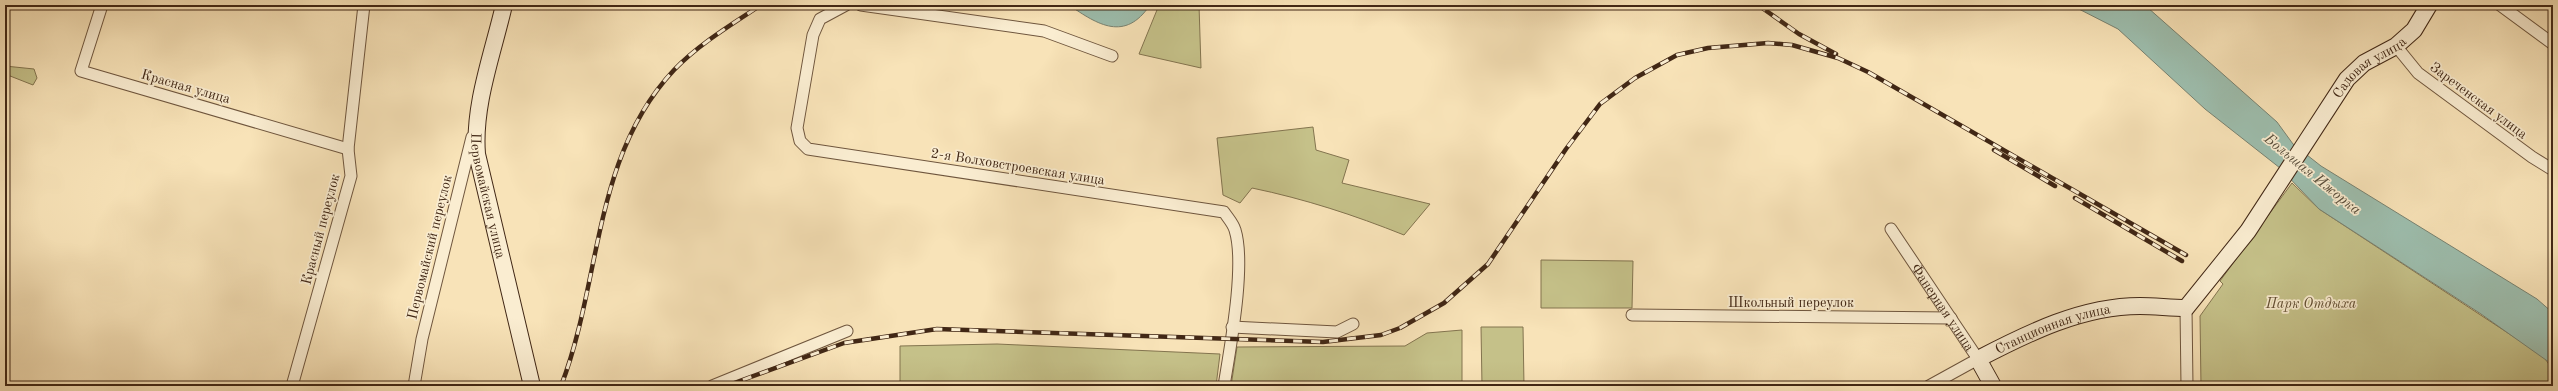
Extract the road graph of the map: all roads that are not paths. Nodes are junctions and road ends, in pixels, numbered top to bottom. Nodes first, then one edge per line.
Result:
1 (102, 5) edge
2 (364, 5) edge
3 (504, 5) edge
4 (846, 5) edge
5 (861, 5) edge
6 (2429, 5) edge
7 (2500, 5) edge
8 (2553, 44) edge
9 (2396, 46) junction
10 (1112, 56) dead end
11 (478, 116) junction
12 (348, 149) junction
13 (2553, 170) edge
14 (1891, 230) dead end
15 (2186, 308) junction
16 (1632, 315) dead end
17 (1951, 318) junction
18 (1353, 324) dead end
19 (1232, 328) junction
20 (847, 331) dead end
21 (1978, 359) junction
22 (292, 386) edge
23 (414, 386) edge
24 (532, 386) edge
25 (712, 386) edge
26 (1224, 386) edge
27 (1929, 386) edge
28 (1993, 386) edge
29 (2187, 386) edge

1 - 12 street, Красная улица
2 - 12 street, Красный переулок
3 - 11 street, Первомайская улица
4 - 19 street, 2-я Волховстроевская улица
5 - 10 street
6 - 9 street, Садовая улица
7 - 8 street
9 - 13 street, Зареченская улица
9 - 15 street, Садовая улица
11 - 23 street, Первомайский переулок
11 - 24 street, Первомайская улица
12 - 22 street, Красный переулок
14 - 17 street, Фанерная улица
15 - 21 street, Станционная улица
15 - 29 street
16 - 17 street, Школьный переулок
17 - 21 street, Фанерная улица
18 - 19 street
19 - 26 street
20 - 25 street
21 - 27 street, Станционная улица
21 - 28 street, Фанерная улица

